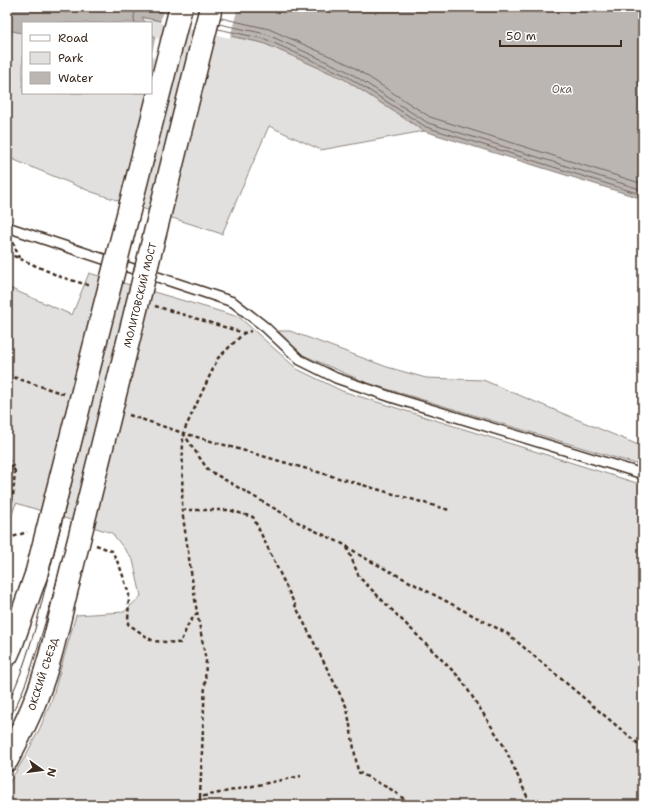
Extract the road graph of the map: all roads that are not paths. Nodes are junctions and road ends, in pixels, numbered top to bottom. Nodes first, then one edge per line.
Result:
1 (181, 7) edge
2 (211, 7) edge
3 (7, 227) edge
4 (643, 474) edge
5 (68, 584) joint
6 (7, 655) edge
7 (7, 760) edge

1 - 6 main road, bridge
2 - 5 main road, МОЛИТОВСКИЙ МОСТ, bridge
3 - 4 lane
5 - 7 main road, ОКСКИЙ СЪЕЗД

